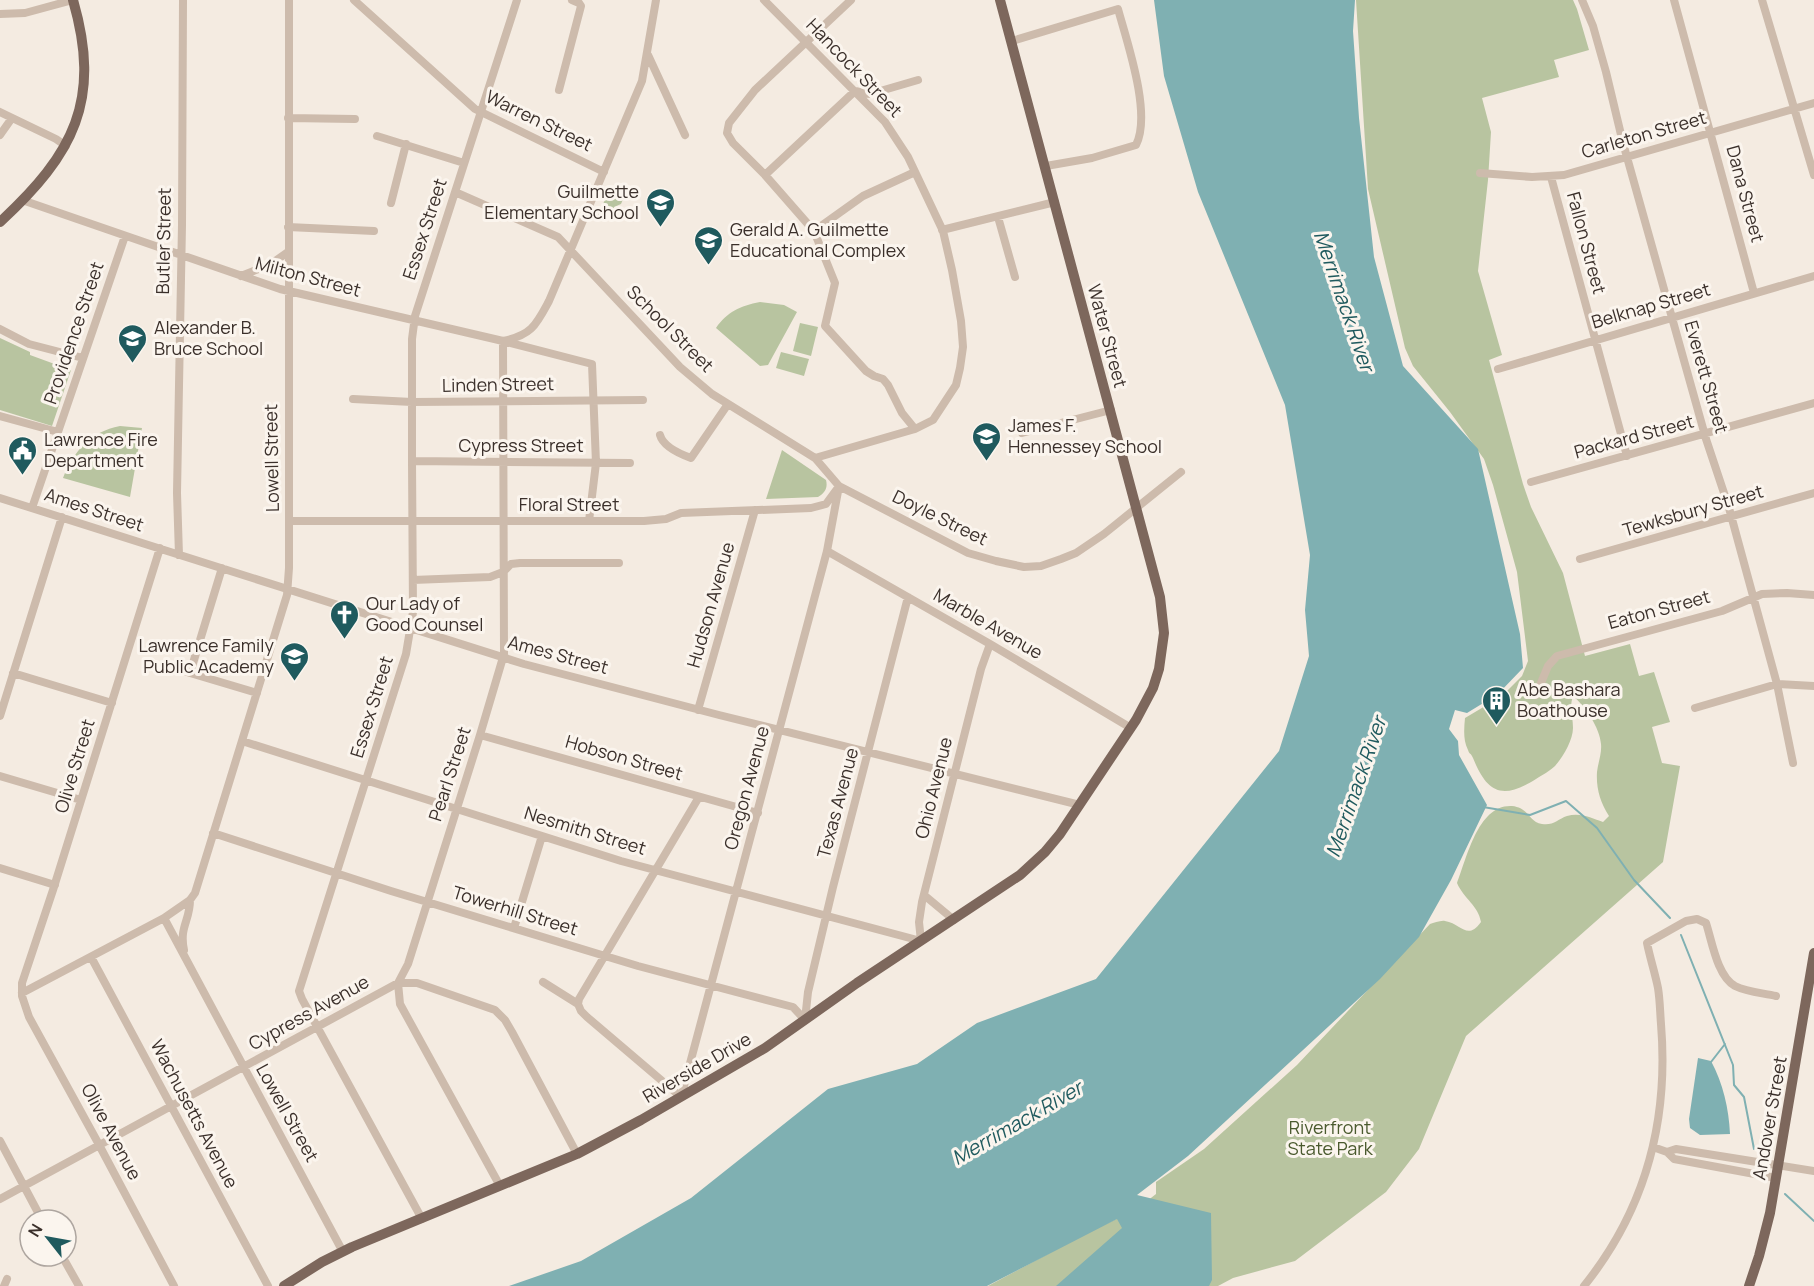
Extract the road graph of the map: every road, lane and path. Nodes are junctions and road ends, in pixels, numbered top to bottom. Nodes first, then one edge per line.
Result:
1 (73, 0) edge
2 (183, 0) edge
3 (289, 0) edge
4 (354, 0) edge
5 (572, 0) edge
6 (656, 0) edge
7 (764, 0) edge
8 (851, 0) edge
9 (1000, 0) edge
10 (1582, 0) edge
11 (1674, 0) edge
12 (1762, 0) edge
13 (513, 1) edge
14 (0, 14) edge
15 (1012, 41) junction
16 (806, 42) junction
17 (648, 55) junction
18 (918, 80) dead end
19 (559, 90) dead end
20 (855, 91) junction
21 (1814, 103) edge
22 (1794, 108) junction
23 (0, 112) edge
24 (481, 112) junction
25 (12, 118) junction
26 (288, 118) junction
27 (356, 119) dead end
28 (1711, 132) junction
29 (0, 135) edge
30 (685, 135) dead end
31 (377, 136) dead end
32 (406, 144) junction
33 (66, 146) junction
34 (1627, 157) junction
35 (464, 163) junction
36 (1046, 166) junction
37 (604, 172) junction
38 (915, 172) junction
39 (1480, 173) dead end
40 (765, 175) junction
41 (1814, 175) edge
42 (1551, 177) junction
43 (455, 192) junction
44 (22, 200) junction
45 (1055, 202) junction
46 (391, 203) dead end
47 (998, 217) junction
48 (0, 222) edge
49 (288, 227) junction
50 (942, 230) junction
51 (374, 231) dead end
52 (814, 231) junction
53 (125, 236) junction
54 (572, 250) junction
55 (288, 252) junction
56 (181, 255) junction
57 (240, 276) junction
58 (1814, 276) edge
59 (1015, 278) dead end
60 (288, 291) junction
61 (1754, 293) junction
62 (1672, 317) junction
63 (414, 321) junction
64 (0, 328) edge
65 (1595, 339) junction
66 (503, 340) junction
67 (83, 358) junction
68 (1497, 369) dead end
69 (353, 399) dead end
70 (595, 400) junction
71 (643, 400) dead end
72 (503, 401) junction
73 (412, 402) junction
74 (728, 404) junction
75 (1814, 404) edge
76 (1110, 411) junction
77 (0, 416) edge
78 (915, 429) junction
79 (58, 432) junction
80 (1022, 433) dead end
81 (660, 435) dead end
82 (1705, 435) junction
83 (1627, 456) junction
84 (815, 458) junction
85 (412, 461) junction
86 (503, 462) junction
87 (596, 463) junction
88 (630, 463) dead end
89 (1181, 472) dead end
90 (1530, 482) dead end
91 (839, 486) junction
92 (1814, 493) edge
93 (0, 498) edge
94 (32, 508) junction
95 (1136, 508) junction
96 (755, 510) junction
97 (62, 517) junction
98 (1731, 517) junction
99 (412, 520) junction
100 (289, 521) junction
101 (503, 521) junction
102 (590, 521) junction
103 (160, 548) junction
104 (827, 551) junction
105 (179, 555) junction
106 (1580, 560) dead end
107 (619, 563) dead end
108 (222, 568) junction
109 (503, 572) junction
110 (413, 580) junction
111 (288, 590) junction
112 (1814, 595) edge
113 (908, 597) junction
114 (1754, 598) junction
115 (411, 629) junction
116 (990, 644) junction
117 (503, 657) junction
118 (170, 666) dead end
119 (13, 673) junction
120 (189, 673) junction
121 (1777, 684) junction
122 (1814, 686) edge
123 (257, 693) junction
124 (1536, 695) dead end
125 (112, 703) junction
126 (1695, 708) dead end
127 (698, 710) junction
128 (0, 716) edge
129 (1131, 728) junction
130 (780, 730) junction
131 (480, 735) junction
132 (242, 741) junction
133 (868, 752) junction
134 (1793, 763) dead end
135 (955, 775) junction
136 (0, 776) edge
137 (367, 780) junction
138 (699, 797) junction
139 (81, 800) junction
140 (1080, 805) junction
141 (457, 808) junction
142 (758, 813) junction
143 (213, 833) junction
144 (542, 836) junction
145 (0, 867) edge
146 (656, 871) junction
147 (335, 872) junction
148 (55, 885) junction
149 (737, 893) junction
150 (924, 895) junction
151 (190, 900) junction
152 (428, 902) junction
153 (826, 916) junction
154 (164, 918) junction
155 (954, 920) junction
156 (513, 928) junction
157 (921, 941) junction
158 (1814, 953) edge
159 (605, 956) junction
160 (91, 957) junction
161 (186, 959) junction
162 (543, 982) dead end
163 (398, 983) junction
164 (712, 984) junction
165 (22, 993) junction
166 (1776, 996) dead end
167 (578, 1004) junction
168 (805, 1020) junction
169 (316, 1026) junction
170 (243, 1068) junction
171 (681, 1097) junction
172 (172, 1107) junction
173 (0, 1141) edge
174 (100, 1146) junction
175 (1653, 1147) junction
176 (1667, 1152) junction
177 (577, 1154) junction
178 (1779, 1165) junction
179 (1814, 1171) edge
180 (1776, 1178) junction
181 (500, 1186) junction
182 (24, 1187) junction
183 (0, 1199) edge
184 (35, 1208) edge
185 (422, 1219) junction
186 (343, 1251) junction
187 (69, 1268) edge
188 (79, 1286) edge
189 (174, 1286) edge
190 (268, 1286) edge
191 (284, 1286) edge
192 (1584, 1286) edge
193 (1749, 1286) edge

1 - 14 street
1 - 33 main road
2 - 56 street, Butler Street
3 - 26 street, Lowell Street
4 - 24 street, Warren Street
5 - 19 street
6 - 17 street
7 - 16 street, Hancock Street
8 - 16 street
9 - 15 main road, Water Street
10 - 34 street, Everett Street
11 - 28 street, Dana Street
12 - 22 street
13 - 24 street, Essex Street
15 - 36 main road, Water Street
15 - 36 street
16 - 20 street, Hancock Street
16 - 40 street
17 - 30 street
17 - 37 street
18 - 20 street
20 - 38 street, Hancock Street
20 - 40 street
21 - 22 street, Carleton Street
22 - 28 street, Carleton Street
22 - 41 street
23 - 25 street
24 - 35 street, Essex Street
24 - 37 street, Warren Street
25 - 29 street
25 - 33 street
26 - 27 street
26 - 49 street, Lowell Street
28 - 34 street, Carleton Street
28 - 61 street, Dana Street
31 - 32 street
32 - 35 street
32 - 46 street
33 - 44 main road
34 - 42 street, Carleton Street
34 - 62 street, Everett Street
35 - 43 street, Essex Street
36 - 45 main road, Water Street
37 - 54 street
38 - 50 street, Hancock Street
38 - 52 street
39 - 42 street, Carleton Street
40 - 52 street
42 - 65 street, Fallon Street
43 - 54 street, School Street
43 - 63 street, Essex Street
44 - 48 main road
44 - 53 street, Milton Street
45 - 47 street
45 - 76 main road, Water Street
47 - 50 street
47 - 59 street
49 - 51 street
49 - 55 street, Lowell Street
50 - 78 street, Hancock Street
52 - 78 street
53 - 56 street, Milton Street
53 - 67 street, Providence Street
54 - 66 street
54 - 74 street, School Street
55 - 57 street
55 - 60 street, Lowell Street
56 - 57 street, Milton Street
56 - 105 street, Butler Street
57 - 60 street, Milton Street
58 - 61 street, Belknap Street
60 - 63 street, Milton Street
60 - 100 street, Lowell Street
61 - 62 street, Belknap Street
62 - 65 street, Belknap Street
62 - 82 street, Everett Street
63 - 66 street, Milton Street
63 - 73 street, Essex Street
64 - 67 street
65 - 68 street, Belknap Street
65 - 83 street, Fallon Street
66 - 70 street, Milton Street
66 - 72 street, Pearl Street
67 - 79 street, Providence Street
69 - 73 street, Linden Street
70 - 71 street, Linden Street
70 - 72 street, Linden Street
70 - 87 street
72 - 73 street, Linden Street
72 - 86 street, Pearl Street
73 - 85 street, Essex Street
74 - 81 street
74 - 84 street, School Street
75 - 82 street, Packard Street
76 - 80 street
76 - 95 main road, Water Street
77 - 79 street
78 - 84 street, Hancock Street
79 - 94 street, Providence Street
82 - 83 street, Packard Street
82 - 98 street, Everett Street
83 - 90 street, Packard Street
84 - 91 street, School Street
85 - 86 street, Cypress Street
85 - 99 street, Essex Street
86 - 87 street, Cypress Street
86 - 101 street, Pearl Street
87 - 88 street, Cypress Street
87 - 102 street
89 - 95 street, Doyle Street
91 - 95 street, Doyle Street
91 - 96 street, Floral Street
91 - 104 street, Oregon Avenue
92 - 98 street, Tewksbury Street
93 - 94 street, Ames Street
94 - 97 street, Ames Street
95 - 129 main road, Water Street
96 - 102 street, Floral Street
96 - 127 street, Hudson Avenue
97 - 103 street, Ames Street
97 - 119 street
98 - 106 street, Tewksbury Street
98 - 114 street, Everett Street
99 - 100 street, Floral Street
99 - 101 street, Floral Street
99 - 110 street, Essex Street
100 - 111 street, Lowell Street
101 - 102 street, Floral Street
101 - 109 street, Pearl Street
103 - 105 street, Ames Street
103 - 125 street, Olive Street
104 - 113 street, Marble Avenue
104 - 130 street, Oregon Avenue
105 - 108 street, Ames Street
107 - 109 street
108 - 111 street, Ames Street
108 - 120 street
109 - 110 street
109 - 117 street, Pearl Street
110 - 115 street, Essex Street
111 - 115 street, Ames Street
111 - 123 street, Lowell Street
112 - 114 street, Eaton Street
113 - 116 street, Marble Avenue
113 - 133 street, Texas Avenue
114 - 121 street, Everett Street
114 - 124 street, Eaton Street
115 - 117 street, Ames Street
115 - 137 street, Essex Street
116 - 129 street, Marble Avenue
116 - 135 street, Ohio Avenue
117 - 127 street, Ames Street
117 - 131 street, Pearl Street
118 - 120 street
119 - 125 street
119 - 128 street
120 - 123 street
121 - 122 street
121 - 126 street
121 - 134 street, Everett Street
123 - 132 street, Lowell Street
125 - 139 street, Olive Street
127 - 130 street, Ames Street
129 - 140 main road, Water Street
130 - 133 street, Ames Street
130 - 142 street, Oregon Avenue
131 - 138 street, Hobson Street
131 - 141 street, Pearl Street
132 - 137 street, Nesmith Street
132 - 143 street, Lowell Street
133 - 135 street, Ames Street
133 - 153 street, Texas Avenue
135 - 140 street, Ames Street
135 - 150 street, Ohio Avenue
136 - 139 street
137 - 141 street, Nesmith Street
137 - 147 street, Essex Street
138 - 142 street, Hobson Street
138 - 146 street
139 - 148 street, Olive Street
140 - 155 main road, Riverside Drive
141 - 144 street, Nesmith Street
141 - 152 street, Pearl Street
142 - 149 street, Oregon Avenue
143 - 147 street, Towerhill Street
143 - 151 street, Lowell Street
144 - 146 street, Nesmith Street
144 - 156 street
145 - 148 street
146 - 149 street, Nesmith Street
146 - 159 street
147 - 152 street, Towerhill Street
147 - 169 street, Essex Street
148 - 165 street, Olive Street
149 - 153 street, Nesmith Street
149 - 164 street, Oregon Avenue
150 - 155 street
150 - 157 street, Ohio Avenue
151 - 154 street
151 - 161 street, Lowell Street
152 - 156 street, Towerhill Street
152 - 163 street, Pearl Street
153 - 157 street, Nesmith Street
153 - 168 street, Texas Avenue
154 - 160 street
154 - 161 street, Lowell Street
155 - 157 main road, Riverside Drive
156 - 159 street, Towerhill Street
157 - 168 main road, Riverside Drive
158 - 178 main road, Andover Street
159 - 164 street, Towerhill Street
159 - 167 street
160 - 165 street
160 - 172 street, Wachusetts Avenue
161 - 170 street, Lowell Street
162 - 167 street
163 - 169 street, Cypress Avenue
163 - 177 street, Cypress Avenue
163 - 181 street
164 - 168 street, Towerhill Street
164 - 171 street, Oregon Avenue
165 - 174 street, Olive Avenue
166 - 175 street
167 - 171 street
168 - 171 main road, Riverside Drive
169 - 170 street, Cypress Avenue
169 - 185 street, Essex Street
170 - 172 street, Cypress Avenue
170 - 186 street, Lowell Street
171 - 177 main road, Riverside Drive
172 - 174 street, Cypress Avenue
172 - 190 street, Wachusetts Avenue
173 - 182 street
174 - 182 street, Cypress Avenue
174 - 189 street, Olive Avenue
175 - 176 street
175 - 192 street
176 - 178 street
176 - 180 street
177 - 181 main road, Riverside Drive
178 - 179 street
178 - 180 main road, Andover Street
180 - 193 main road, Andover Street
181 - 185 main road, Riverside Drive
182 - 183 street, Cypress Avenue
182 - 184 street
185 - 186 main road, Riverside Drive
186 - 191 main road, Riverside Drive
187 - 188 street

